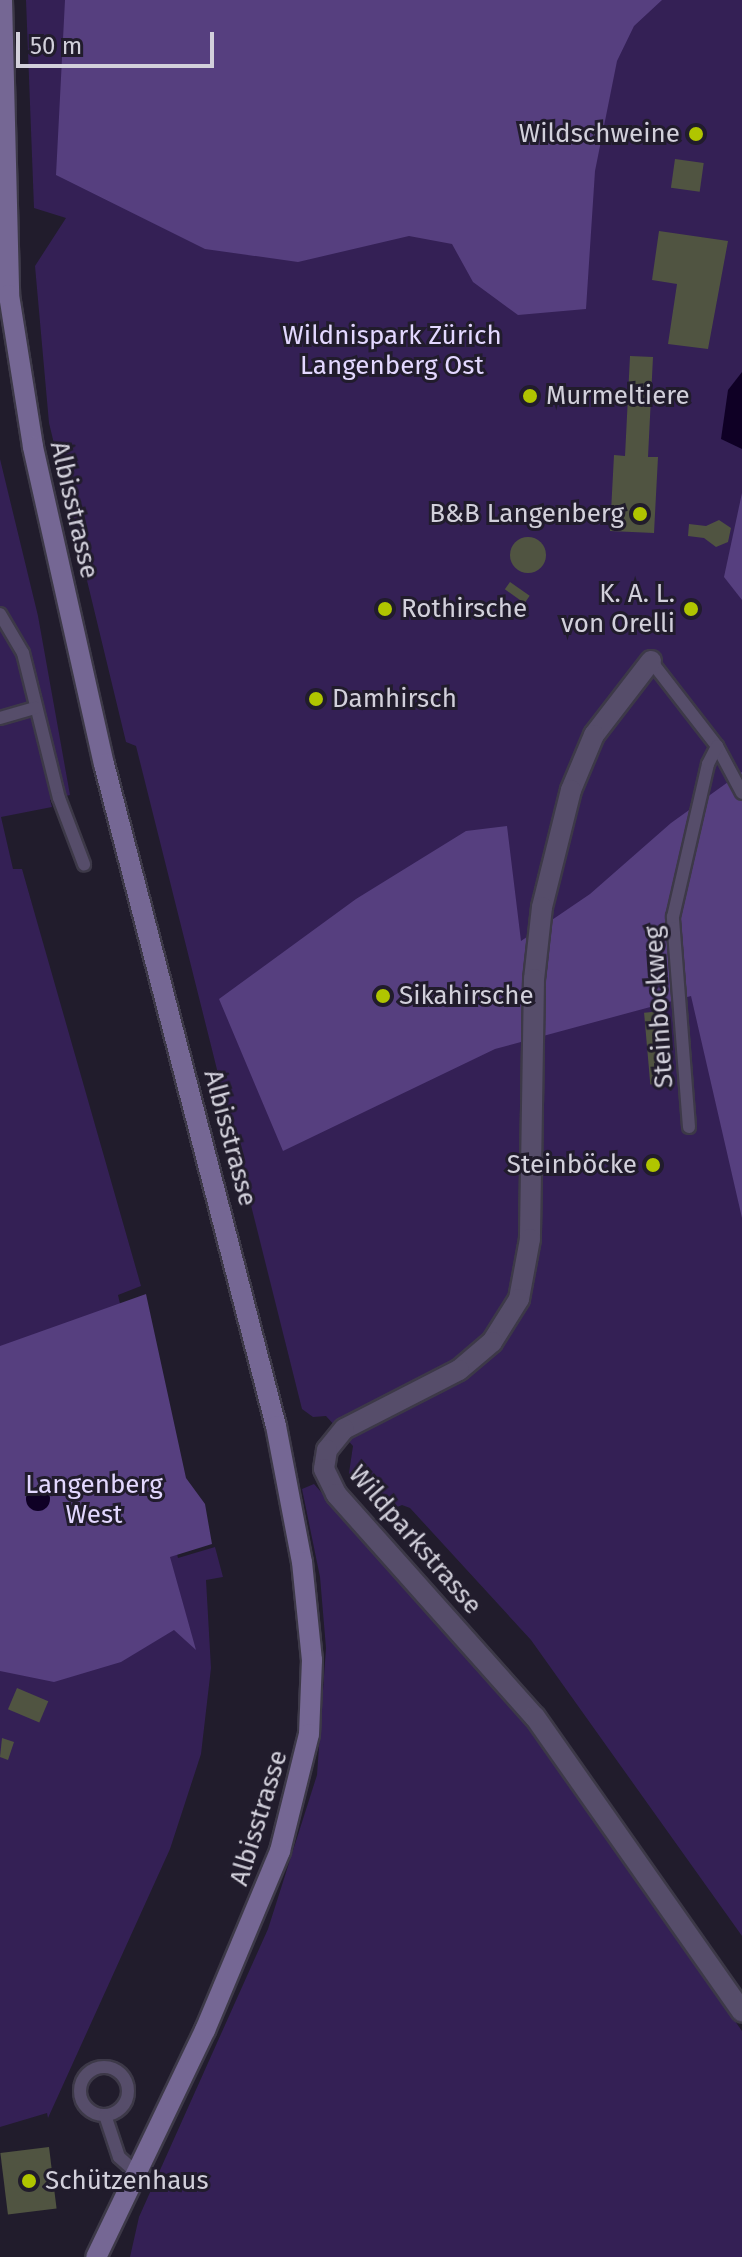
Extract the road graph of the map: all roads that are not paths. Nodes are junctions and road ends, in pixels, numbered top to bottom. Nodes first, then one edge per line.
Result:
1 (2, 0) edge
2 (5, 295) edge
3 (0, 614) edge
4 (651, 661) joint
5 (36, 708) junction
6 (0, 718) edge
7 (717, 746) junction
8 (742, 793) edge
9 (84, 864) dead end
10 (689, 1127) dead end
11 (742, 2011) edge
12 (105, 2115) dead end
13 (137, 2173) junction
14 (96, 2257) edge

1 - 2 main road, Albisstrasse
2 - 13 main road, Albisstrasse
3 - 5 lane
4 - 7 lane
4 - 11 street, Wildparkstrasse
5 - 6 lane
5 - 9 lane
7 - 8 lane
7 - 10 lane, Steinbockweg
12 - 13 lane
13 - 14 main road, Albisstrasse

